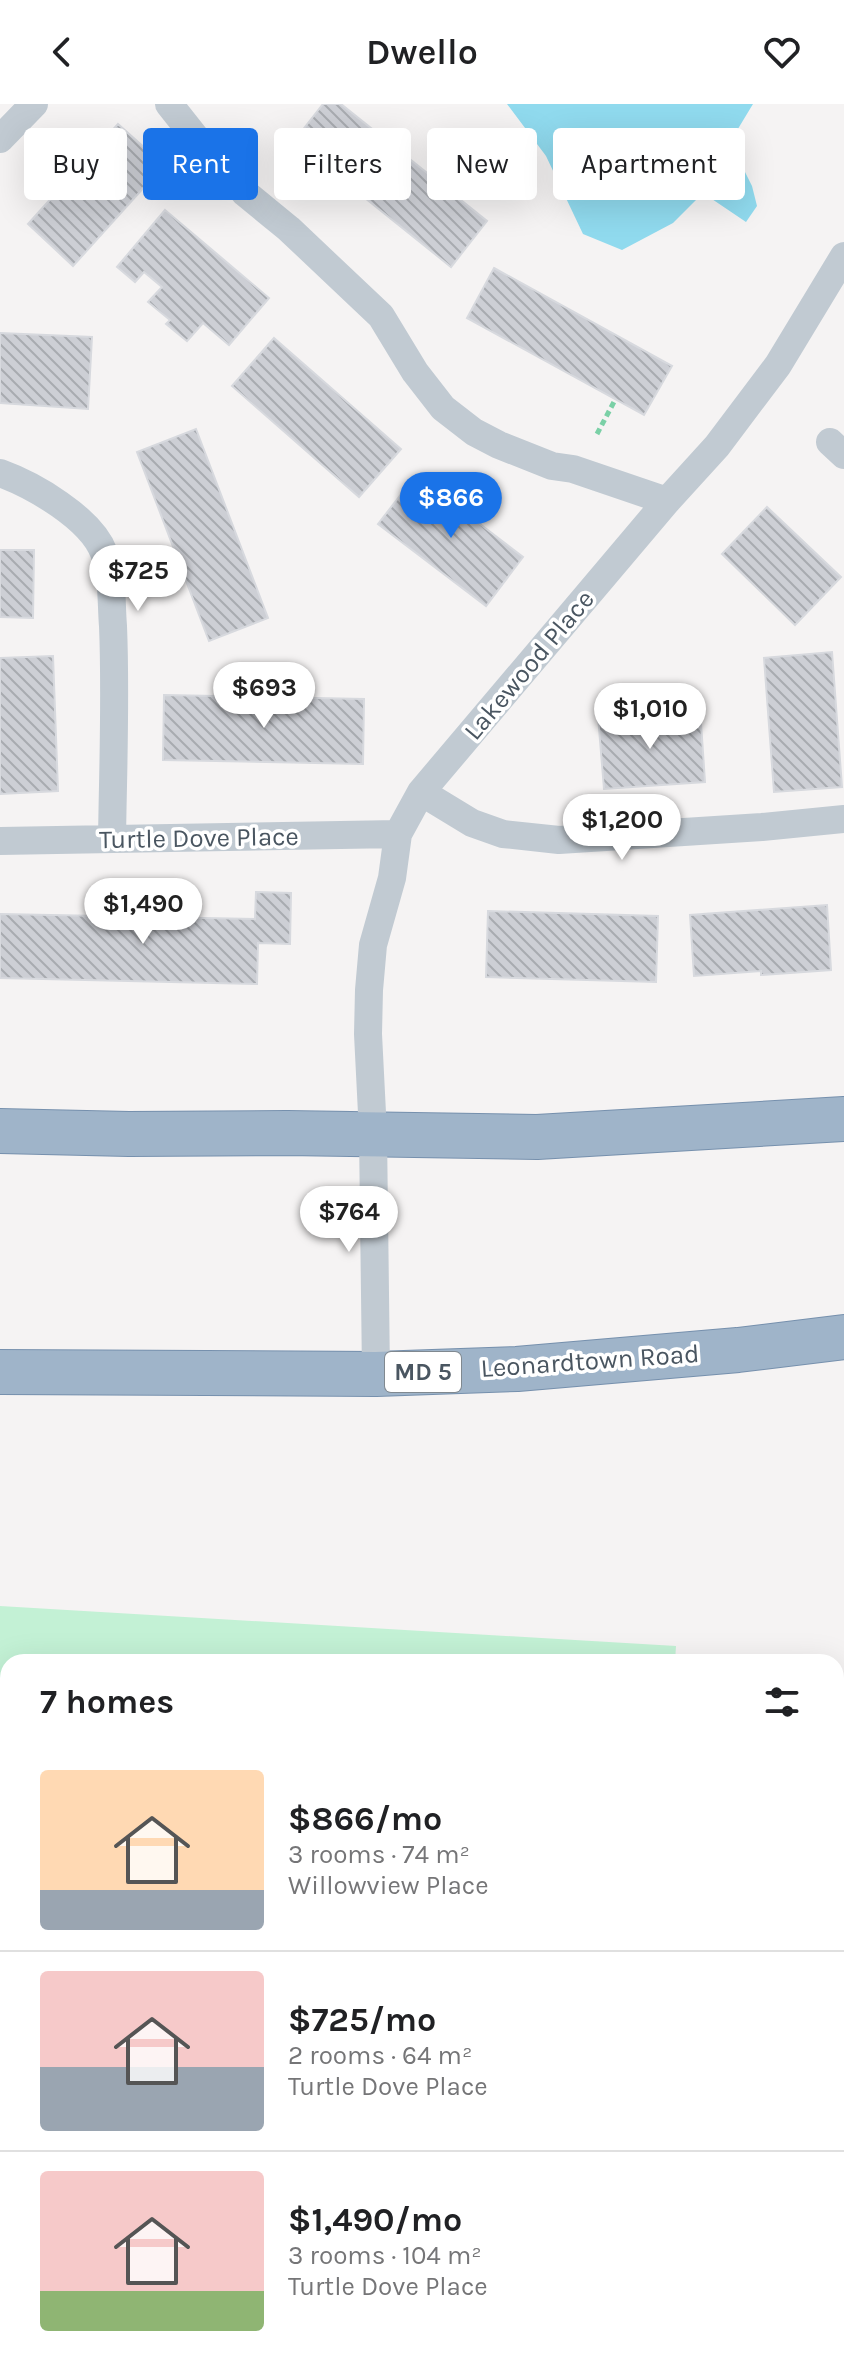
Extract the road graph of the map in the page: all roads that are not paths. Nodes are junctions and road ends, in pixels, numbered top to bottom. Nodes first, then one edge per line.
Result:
1 (34, 104) edge
2 (169, 104) edge
3 (0, 139) edge
4 (844, 256) edge
5 (0, 473) edge
6 (667, 501) junction
7 (421, 792) junction
8 (844, 819) edge
9 (398, 834) junction
10 (112, 839) junction
11 (0, 841) edge
12 (844, 1119) edge
13 (0, 1131) edge
14 (373, 1133) junction
15 (844, 1337) edge
16 (0, 1372) edge
17 (376, 1374) junction

1 - 3 street
2 - 6 street
4 - 6 street, Lakewood Place
5 - 10 street
6 - 7 street, Lakewood Place
7 - 8 street
7 - 9 street, Lakewood Place
9 - 10 street, Turtle Dove Place
9 - 14 street, Lakewood Place
10 - 11 street, Turtle Dove Place
12 - 14 highway
13 - 14 highway
14 - 17 street, Lakewood Place
15 - 17 highway, Leonardtown Road / MD 5
16 - 17 highway, Leonardtown Road / MD 5

